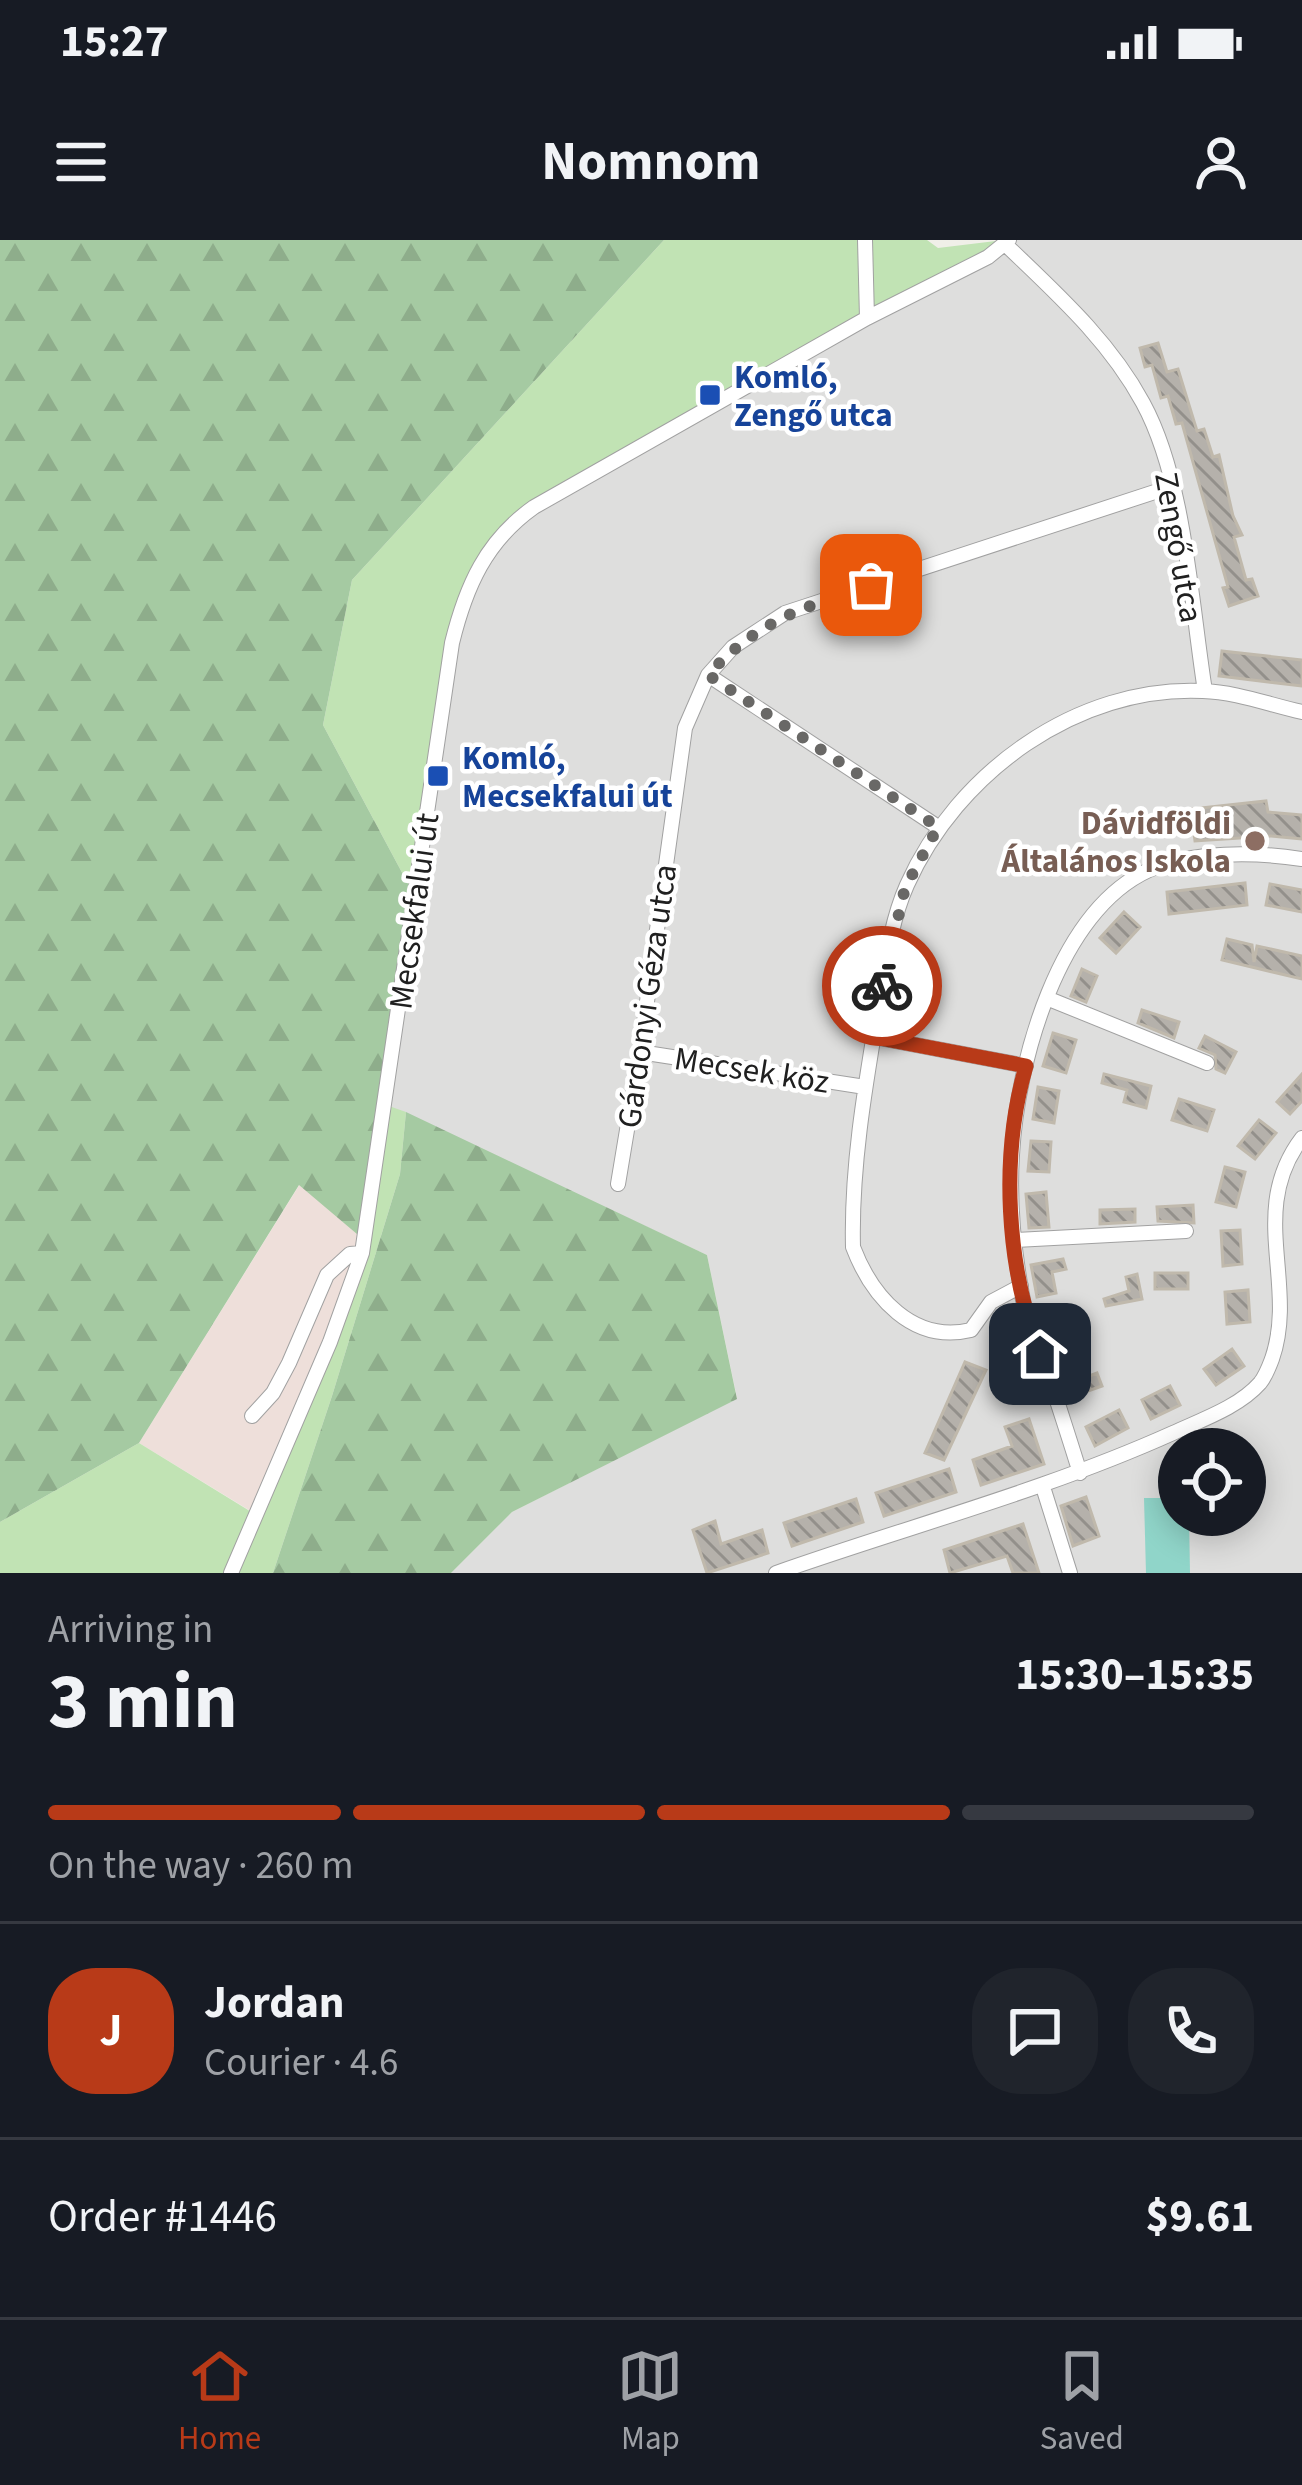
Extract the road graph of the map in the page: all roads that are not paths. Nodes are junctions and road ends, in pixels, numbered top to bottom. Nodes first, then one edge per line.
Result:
1 (865, 240) edge
2 (1007, 242) edge
3 (867, 318) junction
4 (1173, 486) junction
5 (708, 675) junction
6 (1205, 691) junction
7 (1302, 712) edge
8 (938, 827) junction
9 (1302, 859) edge
10 (1048, 999) junction
11 (874, 1037) junction
12 (640, 1052) junction
13 (1207, 1063) dead end
14 (1026, 1066) junction
15 (865, 1087) junction
16 (1302, 1138) edge
17 (617, 1184) dead end
18 (1186, 1231) dead end
19 (1014, 1240) junction
20 (362, 1253) junction
21 (1021, 1286) junction
22 (252, 1416) dead end
23 (1080, 1473) junction
24 (1043, 1487) junction
25 (231, 1573) edge
26 (776, 1573) edge
27 (1070, 1573) edge

1 - 3 street
2 - 3 street, Mecsekfalui út
2 - 4 street, Zengő utca
3 - 20 street, Mecsekfalui út
4 - 5 street, Gárdonyi Géza utca
4 - 6 street, Zengő utca
5 - 8 street
5 - 12 street, Gárdonyi Géza utca
6 - 7 street
6 - 8 street
8 - 11 street
9 - 10 street
10 - 13 street
10 - 14 street
11 - 14 street
11 - 15 street
12 - 15 street, Mecsek köz
12 - 17 street, Gárdonyi Géza utca
14 - 19 street
15 - 21 street
16 - 23 street
18 - 19 street
19 - 21 street
20 - 22 street
20 - 25 street, Mecsekfalui út
21 - 23 street
23 - 24 street
24 - 26 street
24 - 27 street

